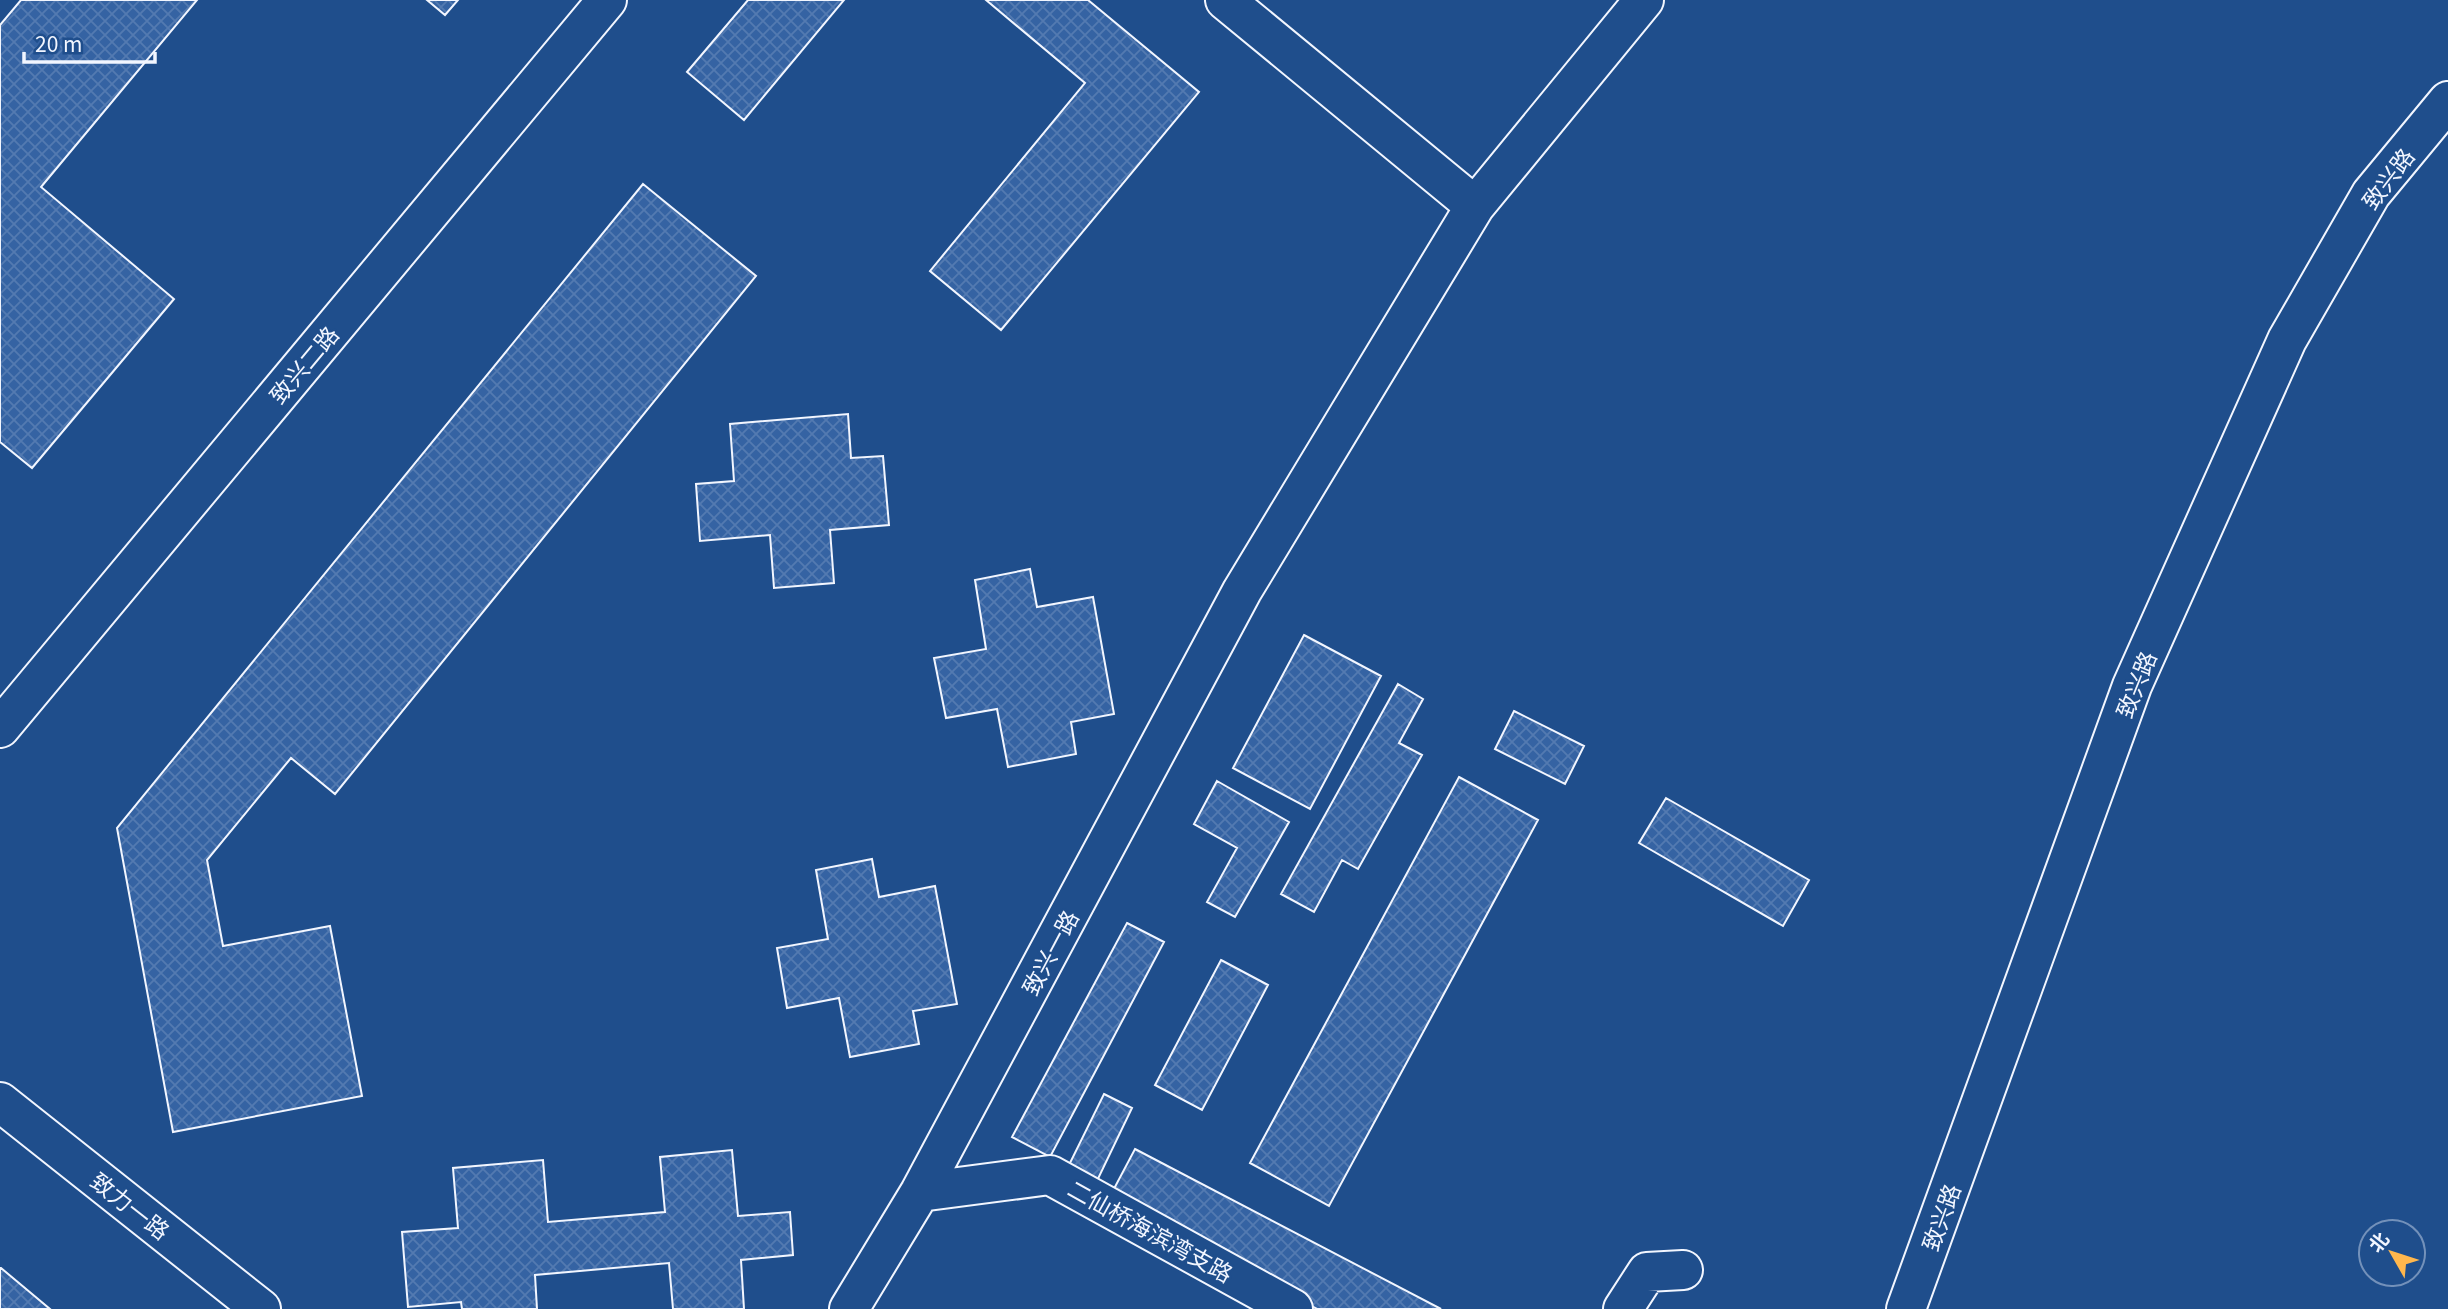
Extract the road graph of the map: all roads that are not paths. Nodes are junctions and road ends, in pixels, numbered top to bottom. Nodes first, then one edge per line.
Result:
1 (607, 0) edge
2 (1225, 0) edge
3 (1644, 0) edge
4 (2448, 101) edge
5 (1475, 206) junction
6 (0, 728) edge
7 (0, 1102) edge
8 (920, 1192) junction
9 (1683, 1270) dead end
10 (261, 1309) edge
11 (849, 1309) edge
12 (1293, 1309) edge
13 (1623, 1309) edge
14 (1906, 1309) edge

1 - 6 street, 致兴二路
2 - 5 street
3 - 5 street, 致兴一路
4 - 14 street, 致兴路
5 - 8 street, 致兴一路
7 - 10 street, 致力一路
8 - 11 street, 致兴一路
8 - 12 street, 二仙桥海滨湾支路
9 - 13 street

